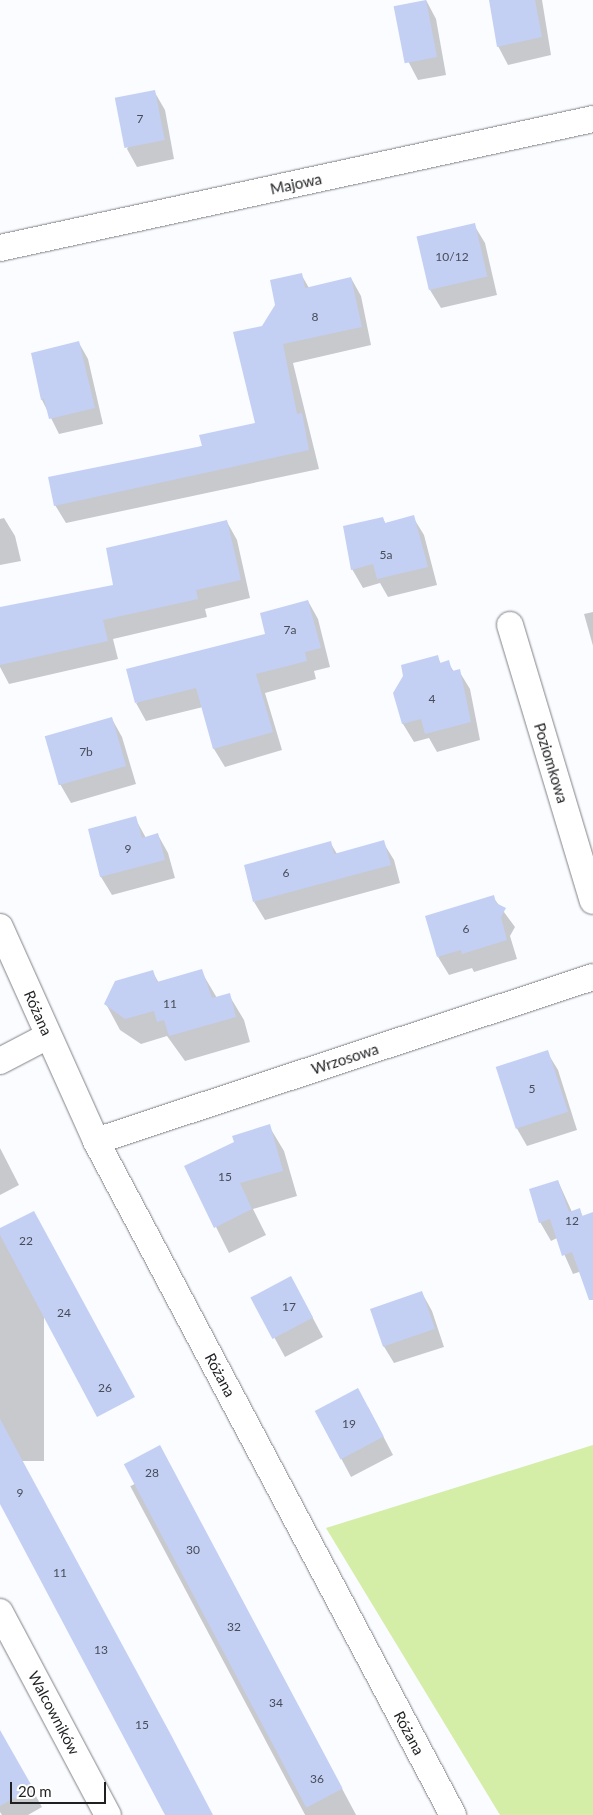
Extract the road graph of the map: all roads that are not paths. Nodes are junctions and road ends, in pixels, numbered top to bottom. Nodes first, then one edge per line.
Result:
1 (593, 119) edge
2 (0, 248) edge
3 (510, 625) dead end
4 (593, 901) edge
5 (0, 928) edge
6 (593, 977) edge
7 (48, 1036) junction
8 (0, 1062) edge
9 (96, 1141) junction
10 (0, 1612) edge
11 (108, 1815) edge
12 (453, 1815) edge

1 - 2 street, Majowa
3 - 4 street, Poziomkowa
5 - 7 street, Różana
6 - 9 street, Wrzosowa
7 - 8 street
7 - 9 street, Różana
9 - 12 street, Różana
10 - 11 street, Walcowników

